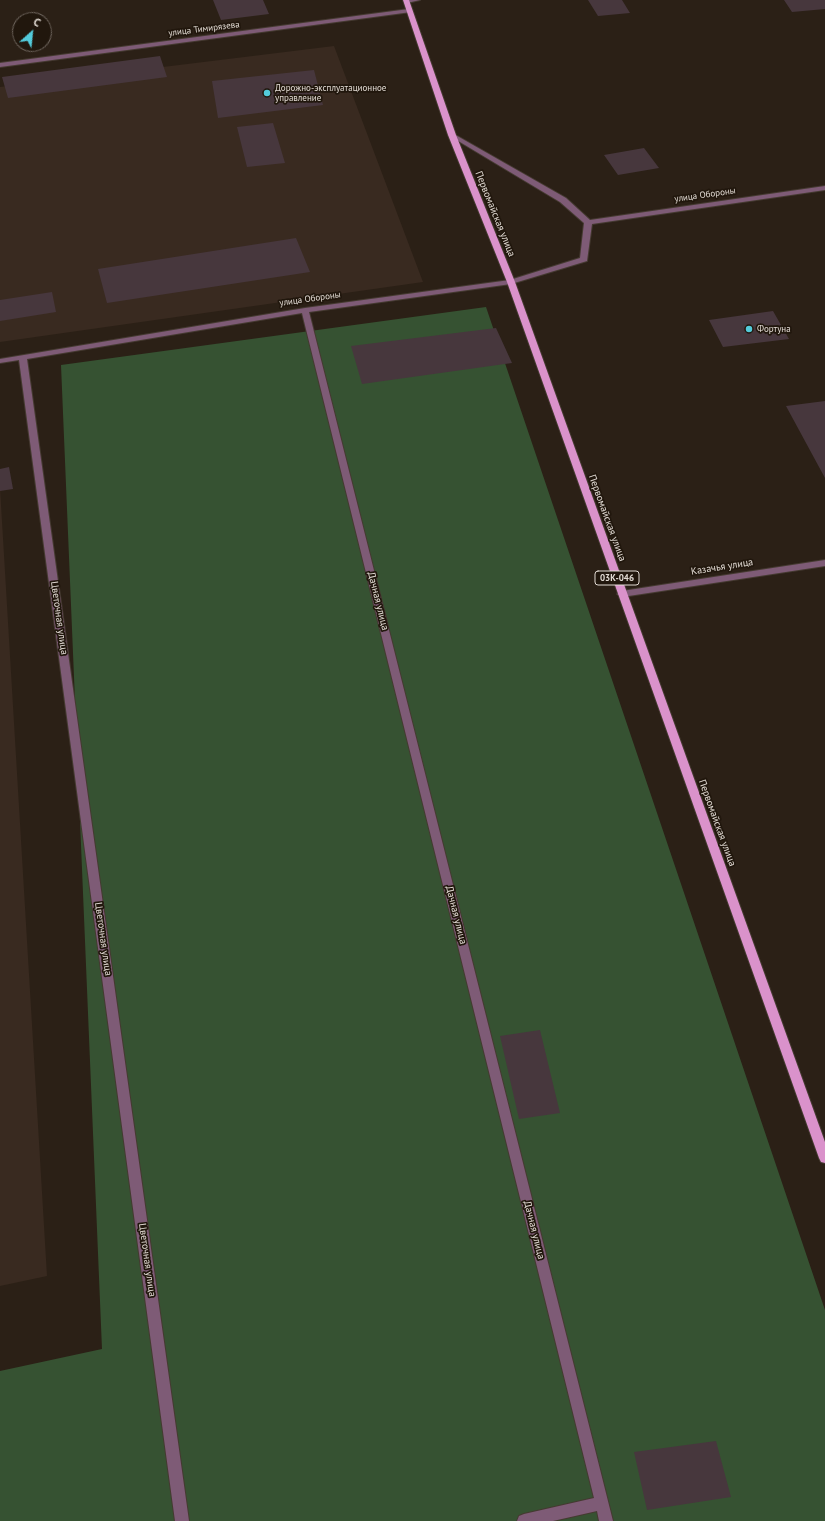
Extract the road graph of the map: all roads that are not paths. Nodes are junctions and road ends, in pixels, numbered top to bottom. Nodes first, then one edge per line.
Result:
1 (407, 0) edge
2 (417, 0) edge
3 (409, 11) junction
4 (0, 65) edge
5 (452, 135) junction
6 (825, 188) edge
7 (588, 222) junction
8 (511, 282) junction
9 (305, 310) junction
10 (23, 357) junction
11 (0, 361) edge
12 (825, 563) edge
13 (622, 594) junction
14 (825, 1158) edge
15 (602, 1503) junction
16 (182, 1521) edge
17 (524, 1521) edge
18 (606, 1521) edge

1 - 2 street
1 - 3 main road, Первомайская улица / 03К-046
3 - 4 street, улица Тимирязева
3 - 5 main road, Первомайская улица / 03К-046
5 - 7 street
5 - 8 main road, Первомайская улица / 03К-046
6 - 7 street, улица Обороны
7 - 8 street, улица Обороны
8 - 9 street, улица Обороны
8 - 13 main road, Первомайская улица / 03К-046
9 - 10 street, улица Обороны
9 - 15 street, Дачная улица
10 - 11 street, улица Обороны
10 - 16 street, Цветочная улица
12 - 13 street, Казачья улица
13 - 14 main road, Первомайская улица / 03К-046
15 - 17 street
15 - 18 street, Дачная улица

